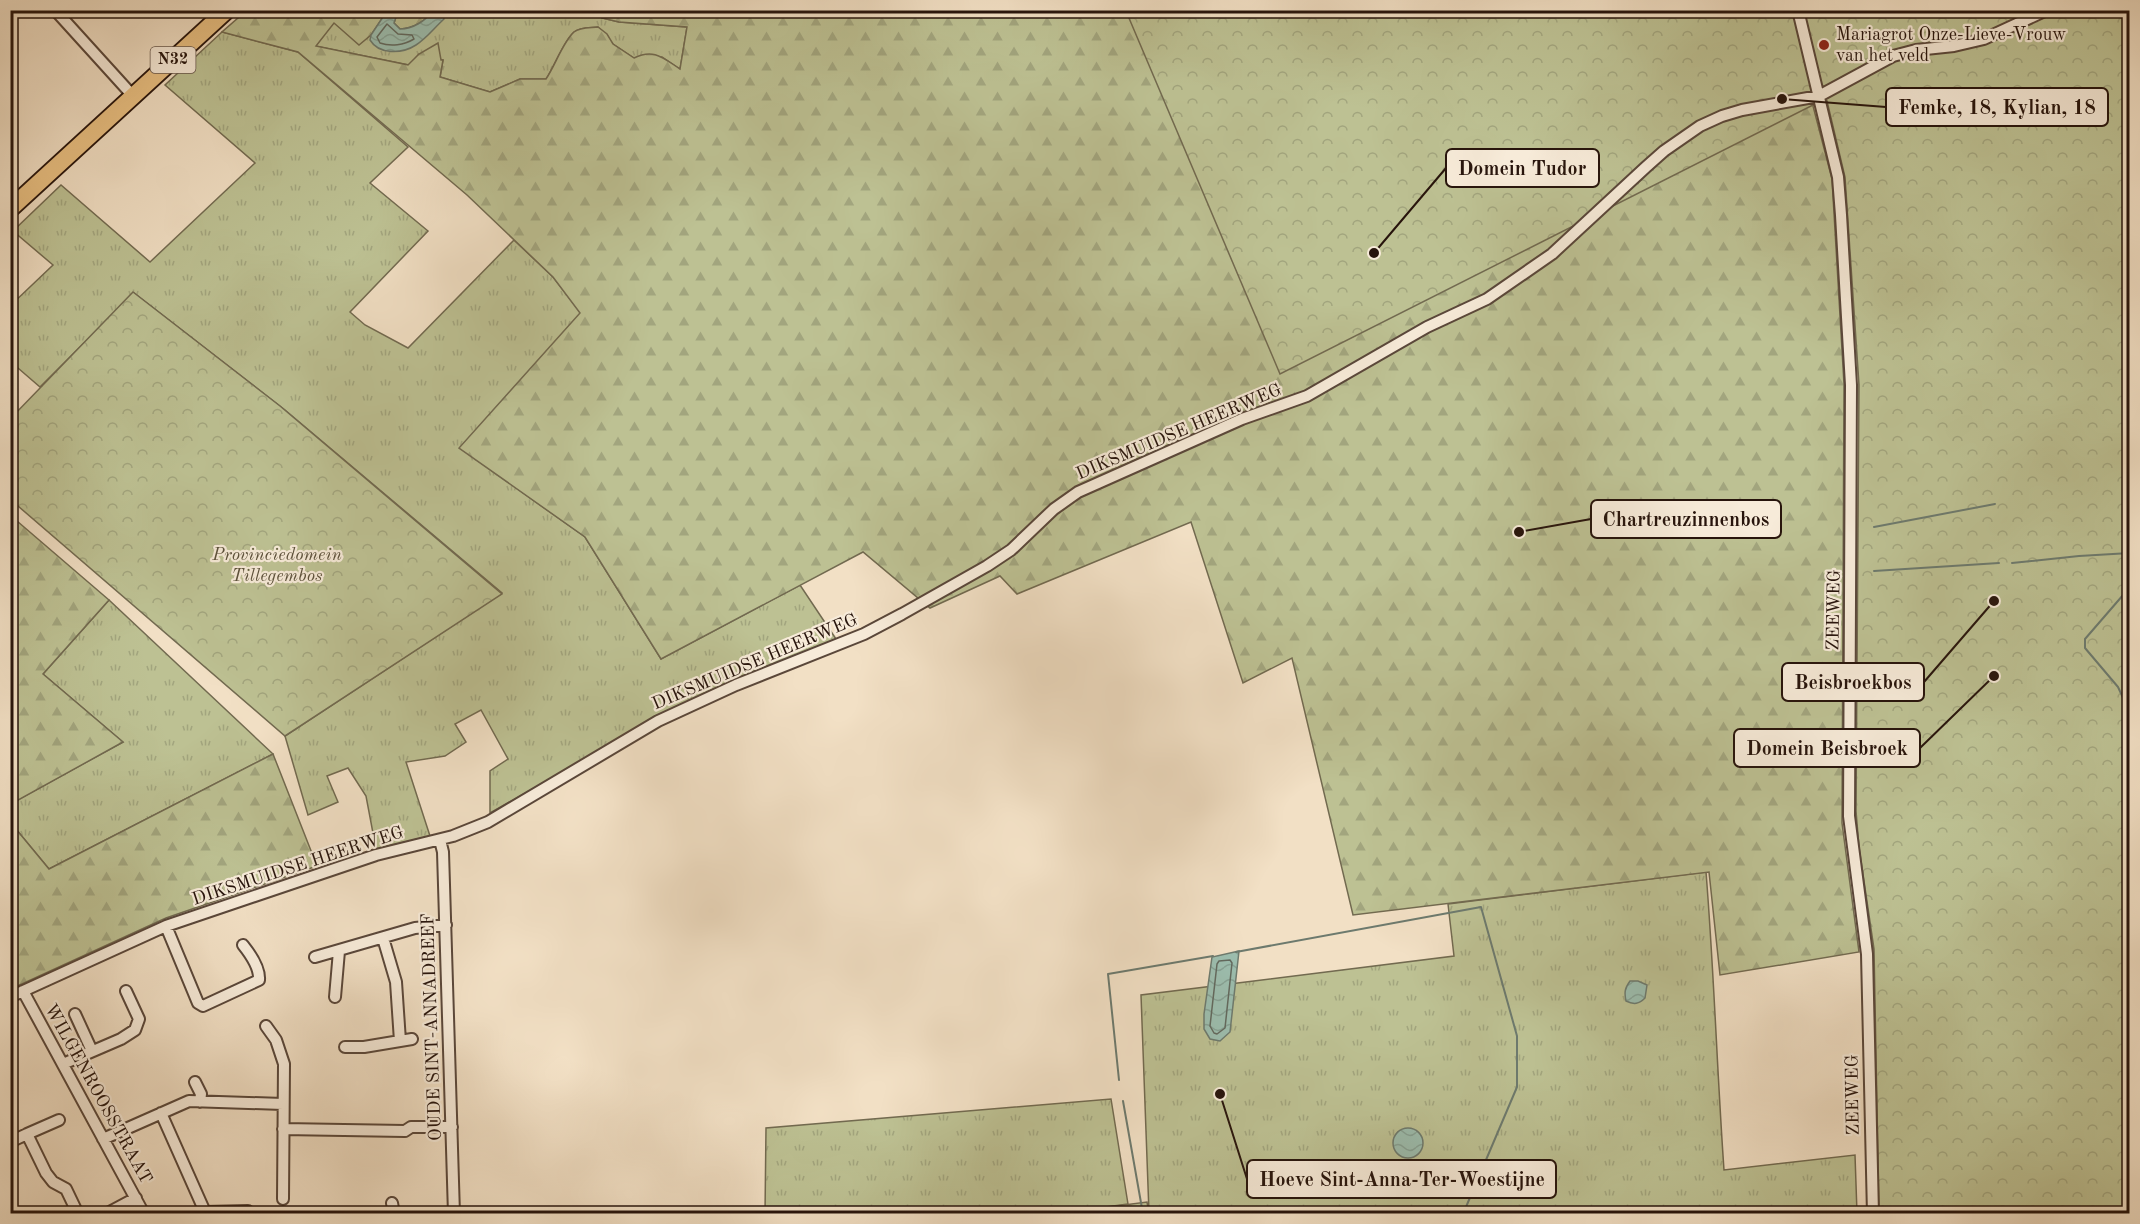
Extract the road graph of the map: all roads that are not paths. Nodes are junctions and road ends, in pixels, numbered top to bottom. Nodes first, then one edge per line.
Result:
1 (55, 10) edge
2 (227, 10) edge
3 (1798, 10) edge
4 (2047, 10) edge
5 (134, 96) junction
6 (1819, 96) junction
7 (10, 209) edge
8 (441, 840) junction
9 (446, 925) junction
10 (166, 926) junction
11 (383, 938) junction
12 (243, 945) dead end
13 (339, 951) junction
14 (315, 957) dead end
15 (23, 991) junction
16 (126, 991) dead end
17 (10, 997) edge
18 (336, 997) dead end
19 (75, 1014) dead end
20 (266, 1026) dead end
21 (412, 1039) dead end
22 (400, 1041) junction
23 (345, 1047) dead end
24 (92, 1051) junction
25 (63, 1064) junction
26 (195, 1082) dead end
27 (200, 1102) junction
28 (283, 1104) junction
29 (161, 1113) junction
30 (59, 1120) dead end
31 (452, 1127) junction
32 (283, 1129) junction
33 (27, 1134) junction
34 (103, 1139) junction
35 (10, 1142) edge
36 (136, 1198) junction
37 (283, 1199) dead end
38 (248, 1211) dead end
39 (204, 1213) edge
40 (78, 1214) edge
41 (106, 1214) edge
42 (144, 1214) edge
43 (454, 1214) edge
44 (1873, 1214) edge

1 - 5 street
2 - 5 main road, N32
3 - 6 street, ZEEWEG
4 - 6 street, DIKSMUIDSE HEERWEG
5 - 7 main road, N32
6 - 8 street, DIKSMUIDSE HEERWEG
6 - 44 street, ZEEWEG
8 - 9 street, OUDE SINT-ANNADREEF
8 - 10 street, DIKSMUIDSE HEERWEG
9 - 11 street
9 - 31 street, OUDE SINT-ANNADREEF
10 - 12 street
10 - 15 street, DIKSMUIDSE HEERWEG
11 - 13 street
11 - 22 street
13 - 14 street
13 - 18 street
15 - 17 street, DIKSMUIDSE HEERWEG
15 - 25 street, WILGENROOSSTRAAT
16 - 24 street
19 - 24 street
20 - 28 street
21 - 22 street
22 - 23 street
24 - 25 street
25 - 34 street, WILGENROOSSTRAAT
26 - 27 street
27 - 28 street
27 - 29 street
28 - 32 street
29 - 34 street
29 - 39 street
30 - 33 street
31 - 32 street
31 - 43 street, OUDE SINT-ANNADREEF
32 - 37 street
33 - 35 street
33 - 40 street
34 - 36 street, WILGENROOSSTRAAT
36 - 41 street
36 - 42 street, WILGENROOSSTRAAT
38 - 39 street

